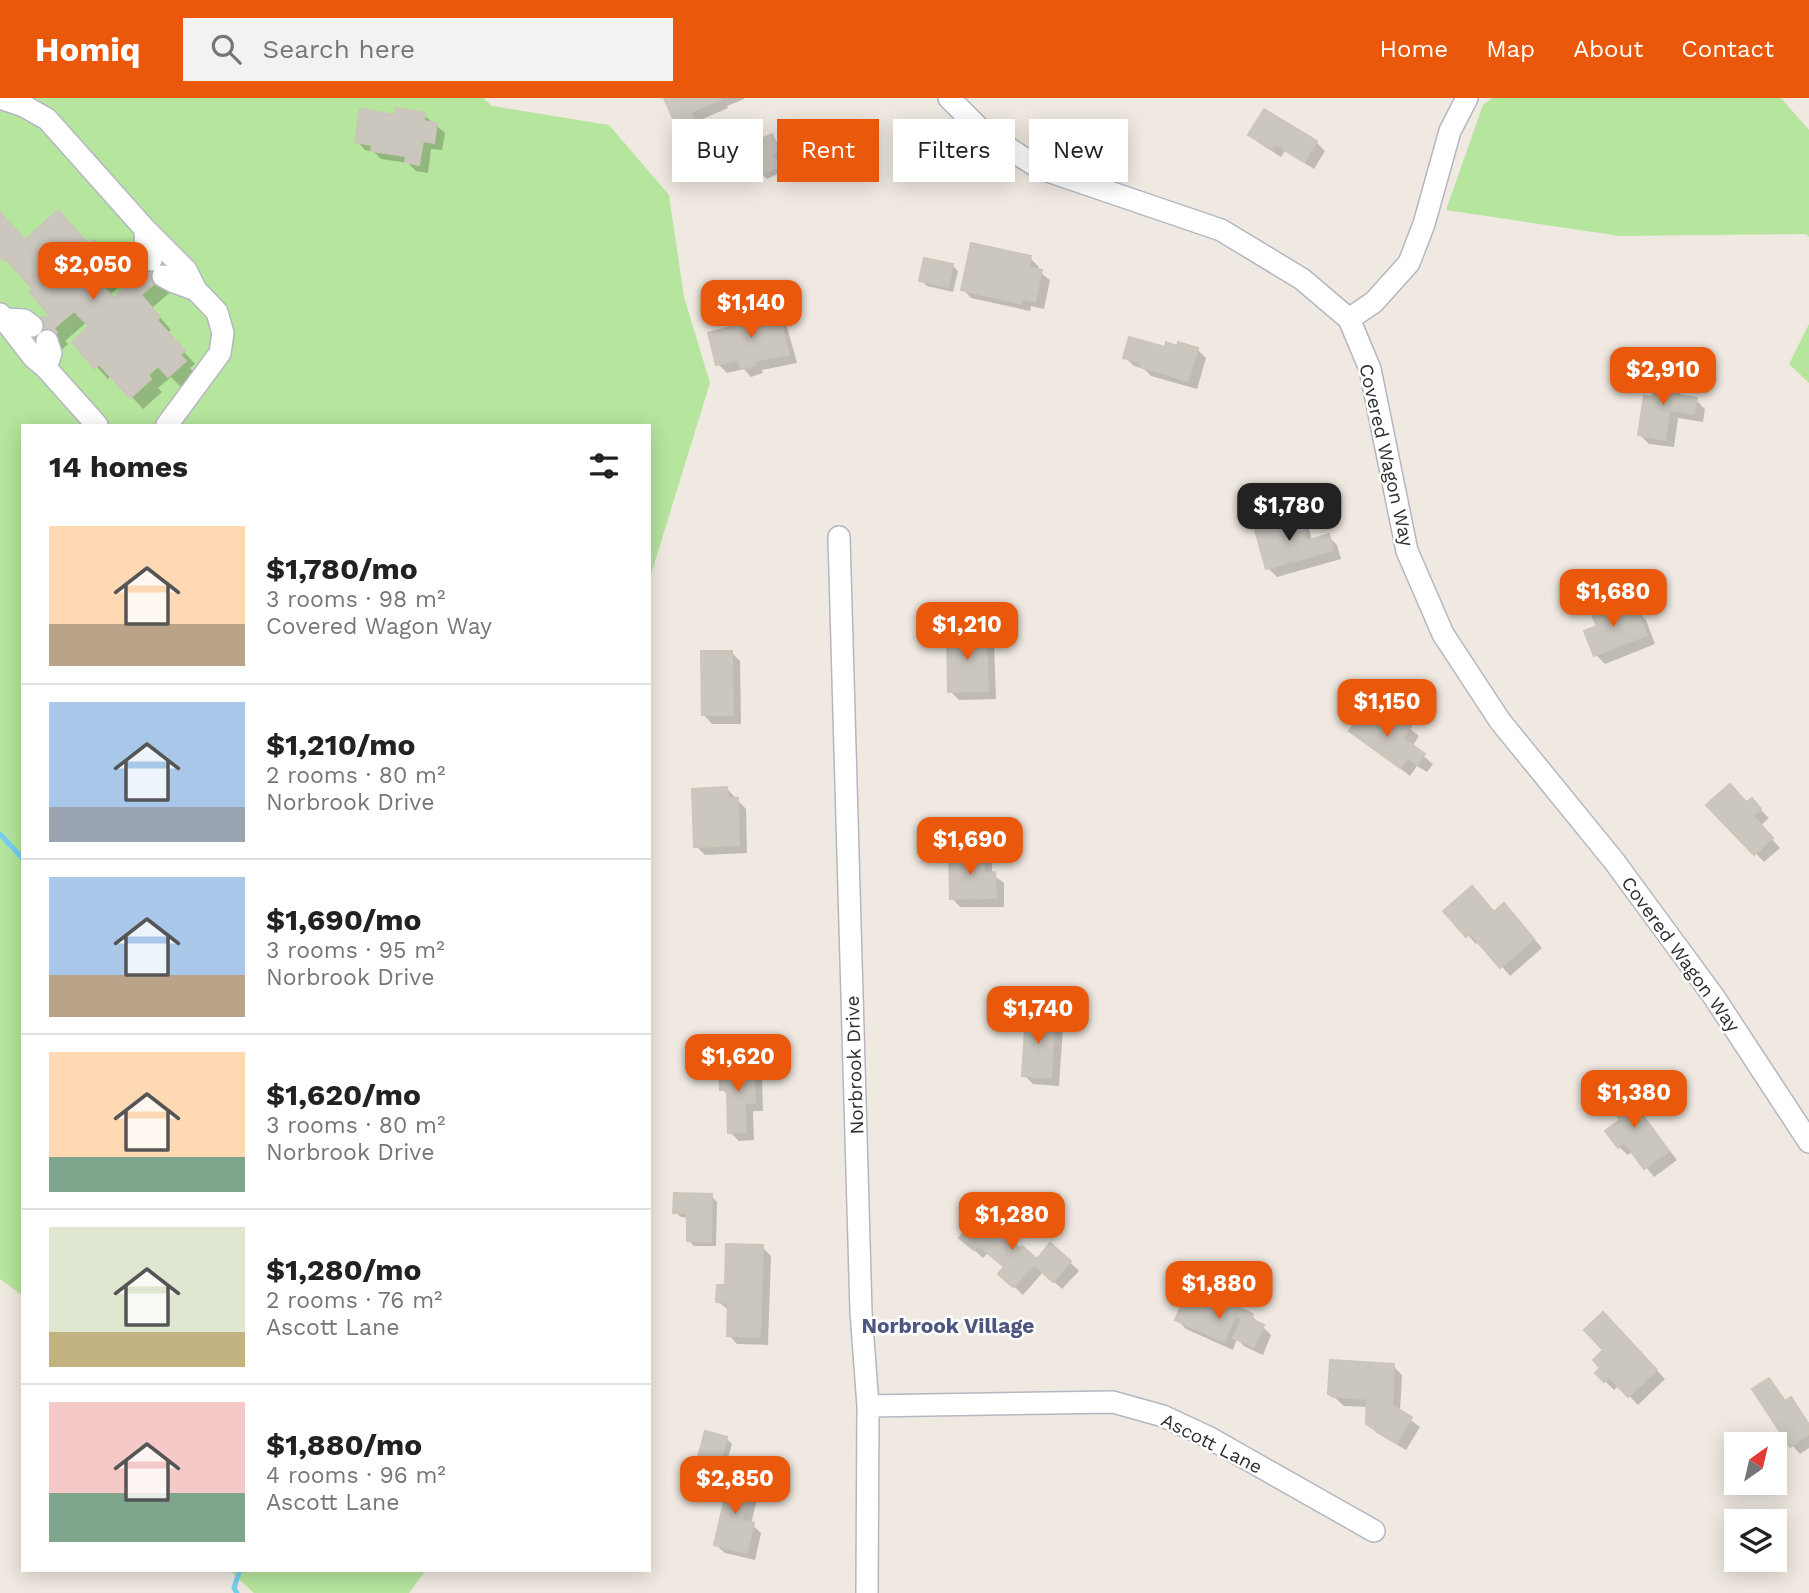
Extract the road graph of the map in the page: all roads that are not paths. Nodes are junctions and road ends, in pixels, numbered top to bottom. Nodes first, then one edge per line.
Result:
1 (0, 98) edge
2 (949, 98) edge
3 (1467, 98) edge
4 (145, 229) junction
5 (196, 290) junction
6 (2, 317) edge
7 (1349, 319) junction
8 (46, 368) junction
9 (96, 424) edge
10 (168, 424) edge
11 (839, 537) dead end
12 (1809, 1142) edge
13 (868, 1406) junction
14 (1374, 1531) dead end
15 (867, 1593) edge

1 - 4 street
2 - 7 street, Covered Wagon Way
3 - 7 street
4 - 5 street
4 - 5 street
5 - 10 street
6 - 8 street
6 - 8 street
7 - 12 street, Covered Wagon Way
8 - 9 street
11 - 13 street, Norbrook Drive
13 - 14 street, Ascott Lane
13 - 15 street, Norbrook Drive

